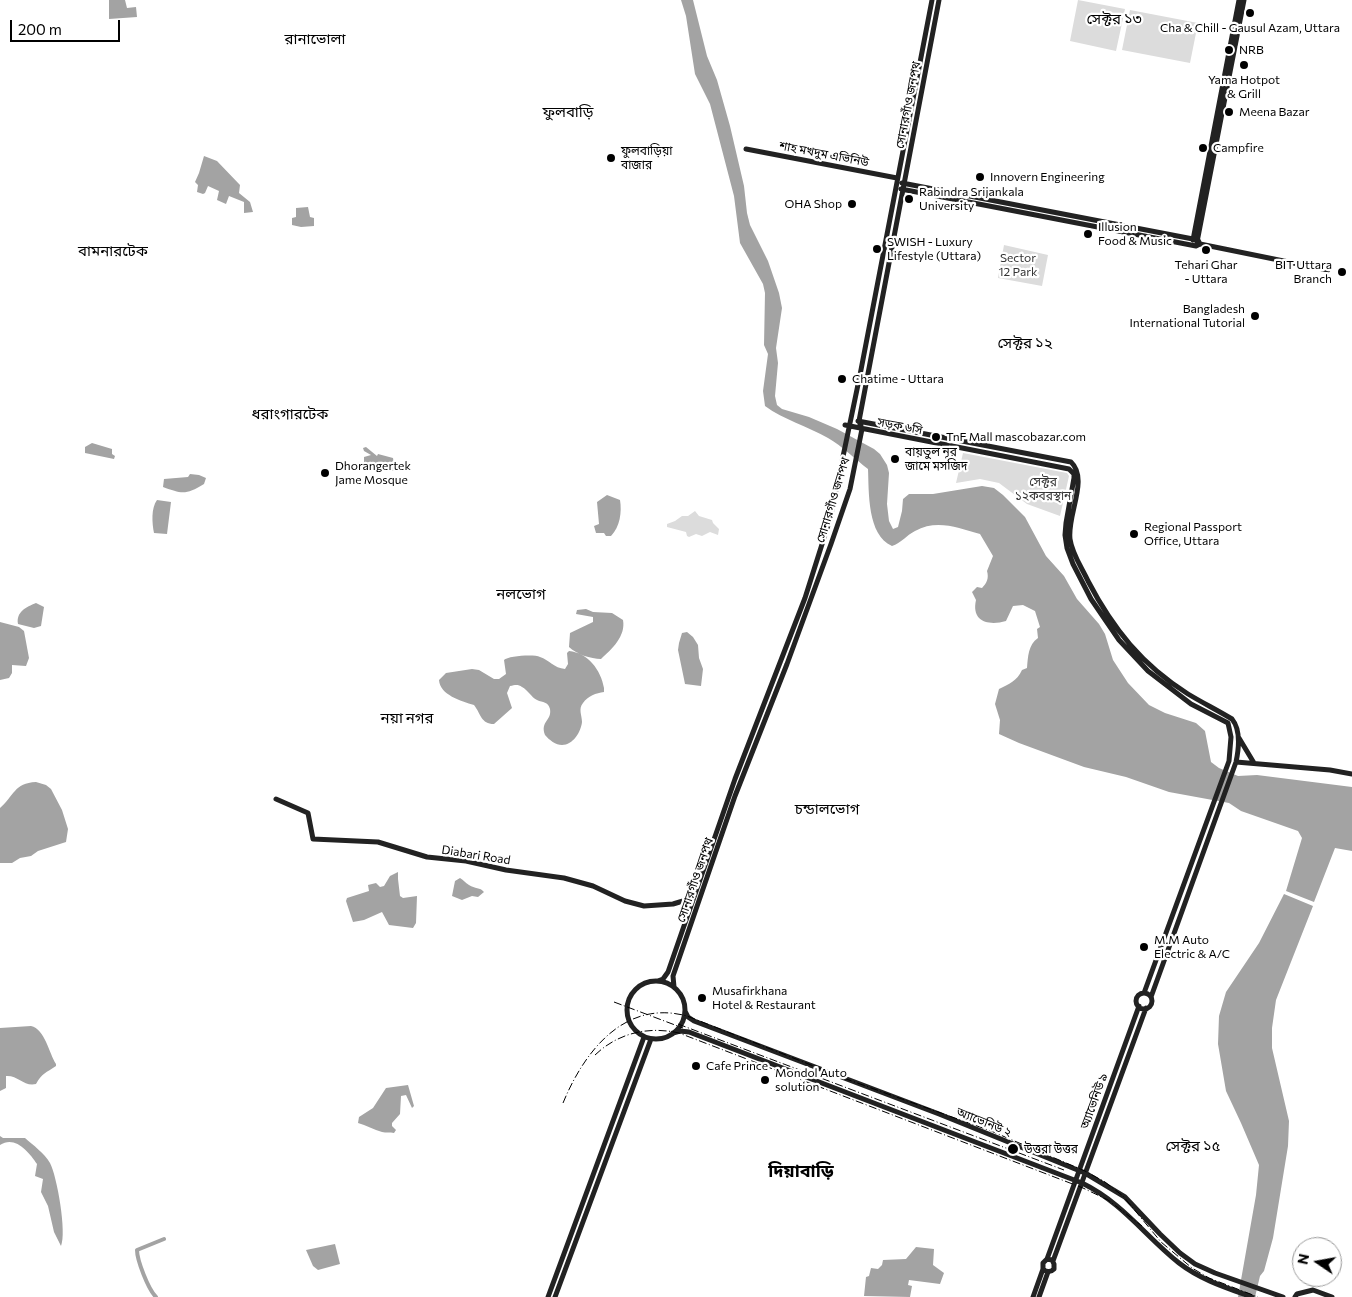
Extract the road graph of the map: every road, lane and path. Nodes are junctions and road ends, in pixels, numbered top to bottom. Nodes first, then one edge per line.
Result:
1 (932, 0) edge
2 (939, 0) edge
3 (1239, 0) edge
4 (1244, 0) edge
5 (907, 129) junction
6 (914, 130) junction
7 (746, 149) dead end
8 (897, 183) junction
9 (903, 186) junction
10 (968, 198) junction
11 (1030, 208) junction
12 (1029, 214) junction
13 (1124, 229) junction
14 (1196, 243) junction
15 (1328, 270) dead end
16 (850, 419) junction
17 (859, 421) junction
18 (847, 428) junction
19 (862, 429) junction
20 (1020, 452) junction
21 (1019, 459) junction
22 (1072, 469) junction
23 (836, 486) junction
24 (850, 489) junction
25 (1238, 736) junction
26 (1235, 763) junction
27 (1254, 763) junction
28 (1352, 774) edge
29 (276, 799) dead end
30 (1209, 816) junction
31 (1216, 818) junction
32 (706, 870) junction
33 (693, 898) junction
34 (658, 981) junction
35 (674, 987) junction
36 (1144, 993) junction
37 (1151, 997) junction
38 (1139, 1006) junction
39 (1146, 1008) junction
40 (684, 1011) junction
41 (674, 1033) junction
42 (644, 1037) junction
43 (651, 1038) junction
44 (1083, 1172) junction
45 (1079, 1182) junction
46 (1050, 1260) junction
47 (1046, 1270) junction
48 (548, 1297) edge
49 (554, 1297) edge
50 (1033, 1297) edge
51 (1039, 1297) edge
52 (1252, 1297) edge
53 (1283, 1297) edge
54 (1295, 1297) edge
55 (1332, 1297) edge

1 - 5 street, সোনারগাঁও জনপথ
2 - 6 street, সোনারগাঁও জনপথ
3 - 14 street
4 - 14 street
5 - 6 street
5 - 8 street, সোনারগাঁও জনপথ
6 - 9 street, সোনারগাঁও জনপথ
7 - 8 street, শাহ মখদুম এভিনিউ
8 - 9 street, শাহ মখদুম এভিনিউ
8 - 16 street, সোনারগাঁও জনপথ
9 - 10 street, শাহ মখদুম এভিনিউ
9 - 17 street, সোনারগাঁও জনপথ
10 - 11 street, শাহ মখদুম এভিনিউ
10 - 12 street, শাহ মখদুম এভিনিউ
11 - 12 street
11 - 13 street, শাহ মখদুম এভিনিউ
12 - 13 street, শাহ মখদুম এভিনিউ
13 - 14 street, শাহ মখদুম এভিনিউ
14 - 15 street, শাহ মখদুম এভিনিউ
16 - 17 street, সড়ক ৬সি
16 - 18 street, সোনারগাঁও জনপথ
17 - 19 street, সোনারগাঁও জনপথ
17 - 20 street, সড়ক ৬সি
18 - 19 street, সড়ক ৬সি
18 - 23 street, সোনারগাঁও জনপথ
19 - 21 street, সড়ক ৬সি
19 - 24 street, সোনারগাঁও জনপথ
20 - 21 street
20 - 22 street, সড়ক ৬সি
21 - 22 street, সড়ক ৬সি
22 - 25 street
22 - 30 street, অ্যাভেনিউ ৯
23 - 24 street
23 - 32 street, সোনারগাঁও জনপথ
24 - 32 street, সোনারগাঁও জনপথ
25 - 26 street, অ্যাভেনিউ ৯
25 - 27 street
26 - 27 street
26 - 31 street, অ্যাভেনিউ ৯
27 - 28 street
29 - 33 street, Diabari Road
30 - 31 street
30 - 36 street, অ্যাভেনিউ ৯
31 - 37 street, অ্যাভেনিউ ৯
32 - 33 street, সোনারগাঁও জনপথ
32 - 35 street, সোনারগাঁও জনপথ
33 - 34 street, সোনারগাঁও জনপথ
34 - 35 street
34 - 42 street
35 - 40 street
36 - 37 street
36 - 38 street, অ্যাভেনিউ ৯
37 - 39 street, অ্যাভেনিউ ৯
38 - 39 street
38 - 44 street, অ্যাভেনিউ ৯
39 - 44 street, অ্যাভেনিউ ৯
40 - 41 street
40 - 44 street, অ্যাভেনিউ ২
41 - 43 street
41 - 45 street, অ্যাভেনিউ ২
42 - 43 street
42 - 48 street
43 - 49 street
44 - 45 street, অ্যাভেনিউ ৯
44 - 53 street, অ্যাভেনিউ ২
45 - 46 street, অ্যাভেনিউ ৯
45 - 52 street, অ্যাভেনিউ ২
46 - 47 street, অ্যাভেনিউ ৯
46 - 47 street, অ্যাভেনিউ ৯
47 - 50 street, অ্যাভেনিউ ৯
47 - 51 street, অ্যাভেনিউ ৯
54 - 55 street

